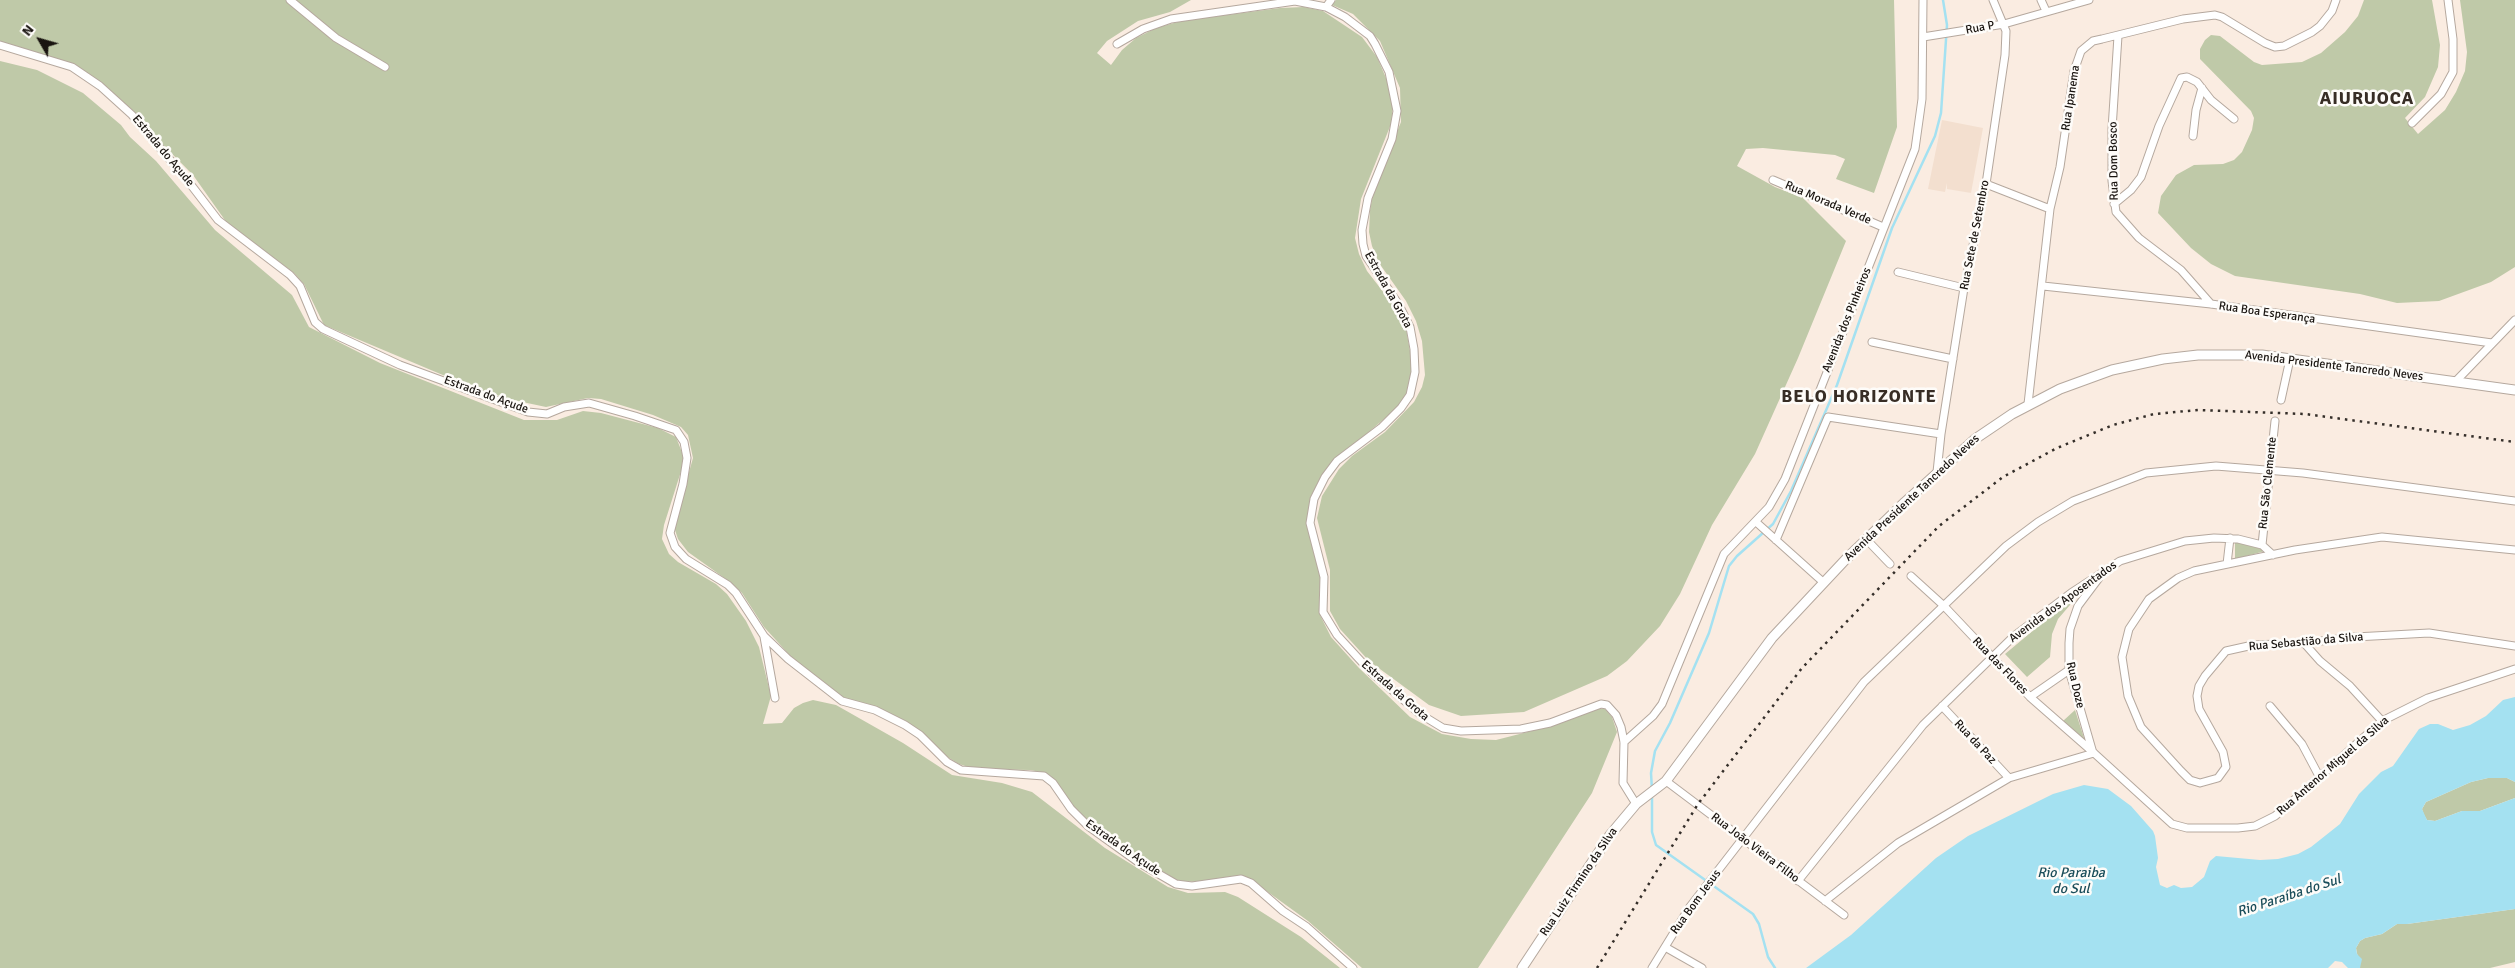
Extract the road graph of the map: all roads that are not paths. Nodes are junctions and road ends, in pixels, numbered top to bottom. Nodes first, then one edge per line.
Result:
1 (290, 0) edge
2 (1331, 0) edge
3 (1923, 0) edge
4 (1993, 0) edge
5 (2041, 0) edge
6 (2089, 0) edge
7 (2336, 0) edge
8 (2448, 0) edge
9 (1257, 4) edge
10 (1326, 7) junction
11 (2046, 11) junction
12 (2004, 24) junction
13 (2118, 36) junction
14 (1924, 37) junction
15 (1117, 44) dead end
16 (0, 45) edge
17 (385, 68) dead end
18 (2202, 88) junction
19 (2234, 119) dead end
20 (2412, 123) dead end
21 (2193, 136) dead end
22 (1773, 180) dead end
23 (1986, 184) junction
24 (2114, 204) junction
25 (2050, 209) junction
26 (1883, 227) junction
27 (1898, 272) dead end
28 (2043, 286) junction
29 (1964, 288) junction
30 (2211, 304) junction
31 (2515, 320) edge
32 (1872, 342) dead end
33 (2492, 343) junction
34 (1953, 359) junction
35 (2290, 359) junction
36 (2456, 381) junction
37 (2515, 390) edge
38 (2282, 400) dead end
39 (2028, 404) junction
40 (2275, 421) dead end
41 (1941, 434) junction
42 (2269, 470) junction
43 (1938, 472) junction
44 (2515, 501) edge
45 (1758, 524) junction
46 (1773, 537) junction
47 (2230, 538) junction
48 (1866, 539) junction
49 (2262, 545) junction
50 (2515, 550) edge
51 (2273, 555) junction
52 (1890, 564) dead end
53 (2227, 564) junction
54 (2108, 568) junction
55 (1911, 576) dead end
56 (1823, 582) junction
57 (1944, 606) junction
58 (764, 636) junction
59 (2304, 643) junction
60 (2514, 646) edge
61 (1991, 657) junction
62 (2515, 669) edge
63 (2069, 670) junction
64 (2030, 697) junction
65 (775, 698) dead end
66 (1942, 706) junction
67 (2270, 706) dead end
68 (2382, 721) junction
69 (1624, 742) junction
70 (2094, 753) junction
71 (2319, 776) junction
72 (2009, 778) junction
73 (1664, 783) junction
74 (1638, 802) junction
75 (1743, 838) junction
76 (1798, 881) junction
77 (1825, 901) junction
78 (1844, 915) dead end
79 (1665, 947) junction
80 (1353, 968) edge
81 (1522, 968) edge
82 (1652, 968) edge
83 (1702, 968) edge

1 - 17 street
2 - 10 street
3 - 14 street, Avenida dos Pinheiros
4 - 12 street, Rua Sete de Setembro
5 - 11 street
6 - 11 street, Rua P
7 - 13 street, Rua Ipanema
8 - 20 street
9 - 10 street, Estrada da Grota
9 - 15 street, Estrada da Grota
10 - 69 street, Estrada da Grota
11 - 12 street, Rua P
12 - 14 street, Rua P
12 - 23 street, Rua Sete de Setembro
13 - 24 street, Rua Dom Bosco
13 - 25 street, Rua Ipanema
14 - 26 street, Avenida dos Pinheiros
16 - 58 street, Estrada do Açude
18 - 19 street
18 - 21 street
18 - 24 street
22 - 26 street, Rua Morada Verde
23 - 25 street
23 - 29 street, Rua Sete de Setembro
24 - 30 street, Rua Dom Bosco
25 - 28 street, Rua Ipanema
26 - 45 street, Avenida dos Pinheiros
27 - 29 street
28 - 30 street, Rua Boa Esperança
28 - 39 street, Rua Ipanema
29 - 34 street, Rua Sete de Setembro
30 - 33 street, Rua Boa Esperança
31 - 33 street
32 - 34 street
33 - 36 street
34 - 41 street, Rua Sete de Setembro
35 - 36 street, Avenida Presidente Tancredo Neves
35 - 38 street
35 - 39 street, Avenida Presidente Tancredo Neves
36 - 37 street, Avenida Presidente Tancredo Neves
39 - 43 street, Avenida Presidente Tancredo Neves
40 - 42 street, Rua São Clemente
41 - 43 street, Rua Sete de Setembro
41 - 46 street
42 - 44 street, Rua Bom Jesus
42 - 49 street, Rua São Clemente
42 - 57 street, Rua Bom Jesus
43 - 48 street, Avenida Presidente Tancredo Neves
45 - 46 street
45 - 69 street, Avenida dos Pinheiros
46 - 56 street
47 - 49 street, Avenida dos Aposentados
47 - 53 street
47 - 54 street, Avenida dos Aposentados
48 - 52 street
48 - 56 street, Avenida Presidente Tancredo Neves
49 - 51 street, Avenida dos Aposentados
50 - 51 street
51 - 53 street, Rua Sebastião da Silva
53 - 59 street, Rua Sebastião da Silva
54 - 61 street, Avenida dos Aposentados
54 - 63 street, Rua Doze
55 - 57 street, Rua das Flores
56 - 73 street, Avenida Presidente Tancredo Neves
57 - 61 street, Rua das Flores
57 - 75 street, Rua Bom Jesus
58 - 65 street
58 - 80 street, Estrada do Açude
59 - 60 street, Rua Sebastião da Silva
59 - 68 street
61 - 64 street, Rua das Flores
61 - 66 street, Avenida dos Aposentados
62 - 68 street, Rua Antenor Miguel da Silva
63 - 64 street
63 - 70 street, Rua Doze
64 - 70 street, Rua das Flores
66 - 72 street, Rua da Paz
66 - 76 street, Avenida dos Aposentados
67 - 71 street
68 - 71 street, Rua Antenor Miguel da Silva
69 - 74 street
70 - 71 street, Rua Antenor Miguel da Silva
70 - 72 street
72 - 77 street
73 - 74 street, Avenida Presidente Tancredo Neves
73 - 75 street, Rua João Vieira Filho
74 - 81 street, Rua Luiz Firmino da Silva
75 - 76 street, Rua João Vieira Filho
75 - 79 street, Rua Bom Jesus
76 - 77 street, Rua João Vieira Filho
77 - 78 street, Rua João Vieira Filho
79 - 82 street, Rua Bom Jesus
79 - 83 street

